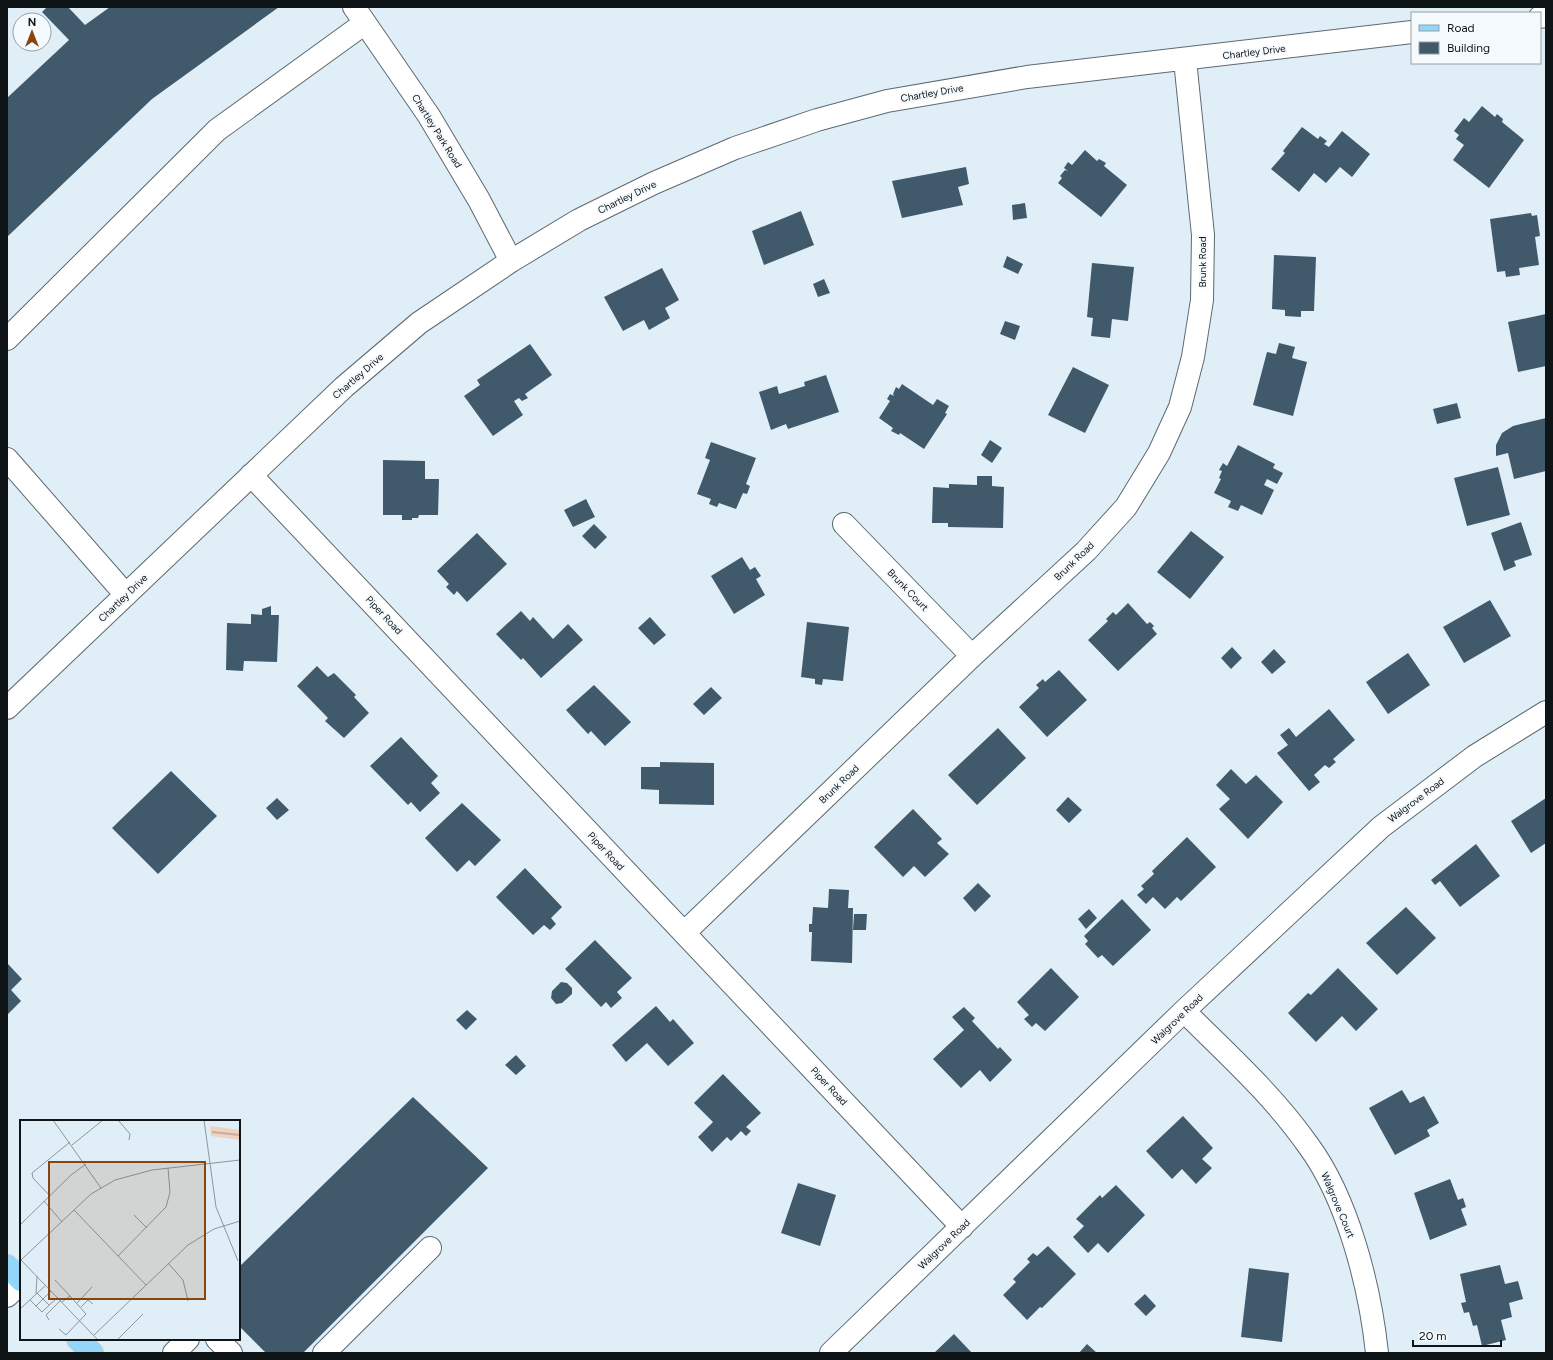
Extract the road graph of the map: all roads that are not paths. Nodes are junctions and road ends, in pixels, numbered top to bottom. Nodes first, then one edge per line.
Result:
1 (360, 15) edge
2 (1411, 32) edge
3 (1185, 60) junction
4 (511, 261) junction
5 (8, 336) edge
6 (7, 459) edge
7 (251, 475) junction
8 (844, 524) dead end
9 (126, 595) junction
10 (972, 656) junction
11 (7, 708) edge
12 (1546, 712) edge
13 (684, 933) junction
14 (1184, 1011) junction
15 (962, 1227) junction
16 (430, 1248) dead end
17 (7, 1266) edge
18 (20, 1281) edge
19 (20, 1283) edge
20 (7, 1296) edge
21 (187, 1340) edge
22 (218, 1340) edge
23 (174, 1353) edge
24 (231, 1353) edge
25 (324, 1353) edge
26 (831, 1353) edge
27 (1377, 1353) edge

1 - 4 street, Chartley Park Road
1 - 5 street
2 - 3 street, Chartley Drive
3 - 4 street, Chartley Drive
3 - 10 street, Brunk Road
4 - 7 street, Chartley Drive
6 - 9 street
7 - 9 street, Chartley Drive
7 - 13 street, Piper Road
8 - 10 street, Brunk Court
9 - 11 street, Chartley Drive
10 - 13 street, Brunk Road
12 - 14 street, Walgrove Road
13 - 15 street, Piper Road
14 - 15 street, Walgrove Road
14 - 27 street, Walgrove Court
15 - 26 street, Walgrove Road
16 - 25 street
17 - 18 main road
19 - 20 street
21 - 23 street
22 - 24 street

